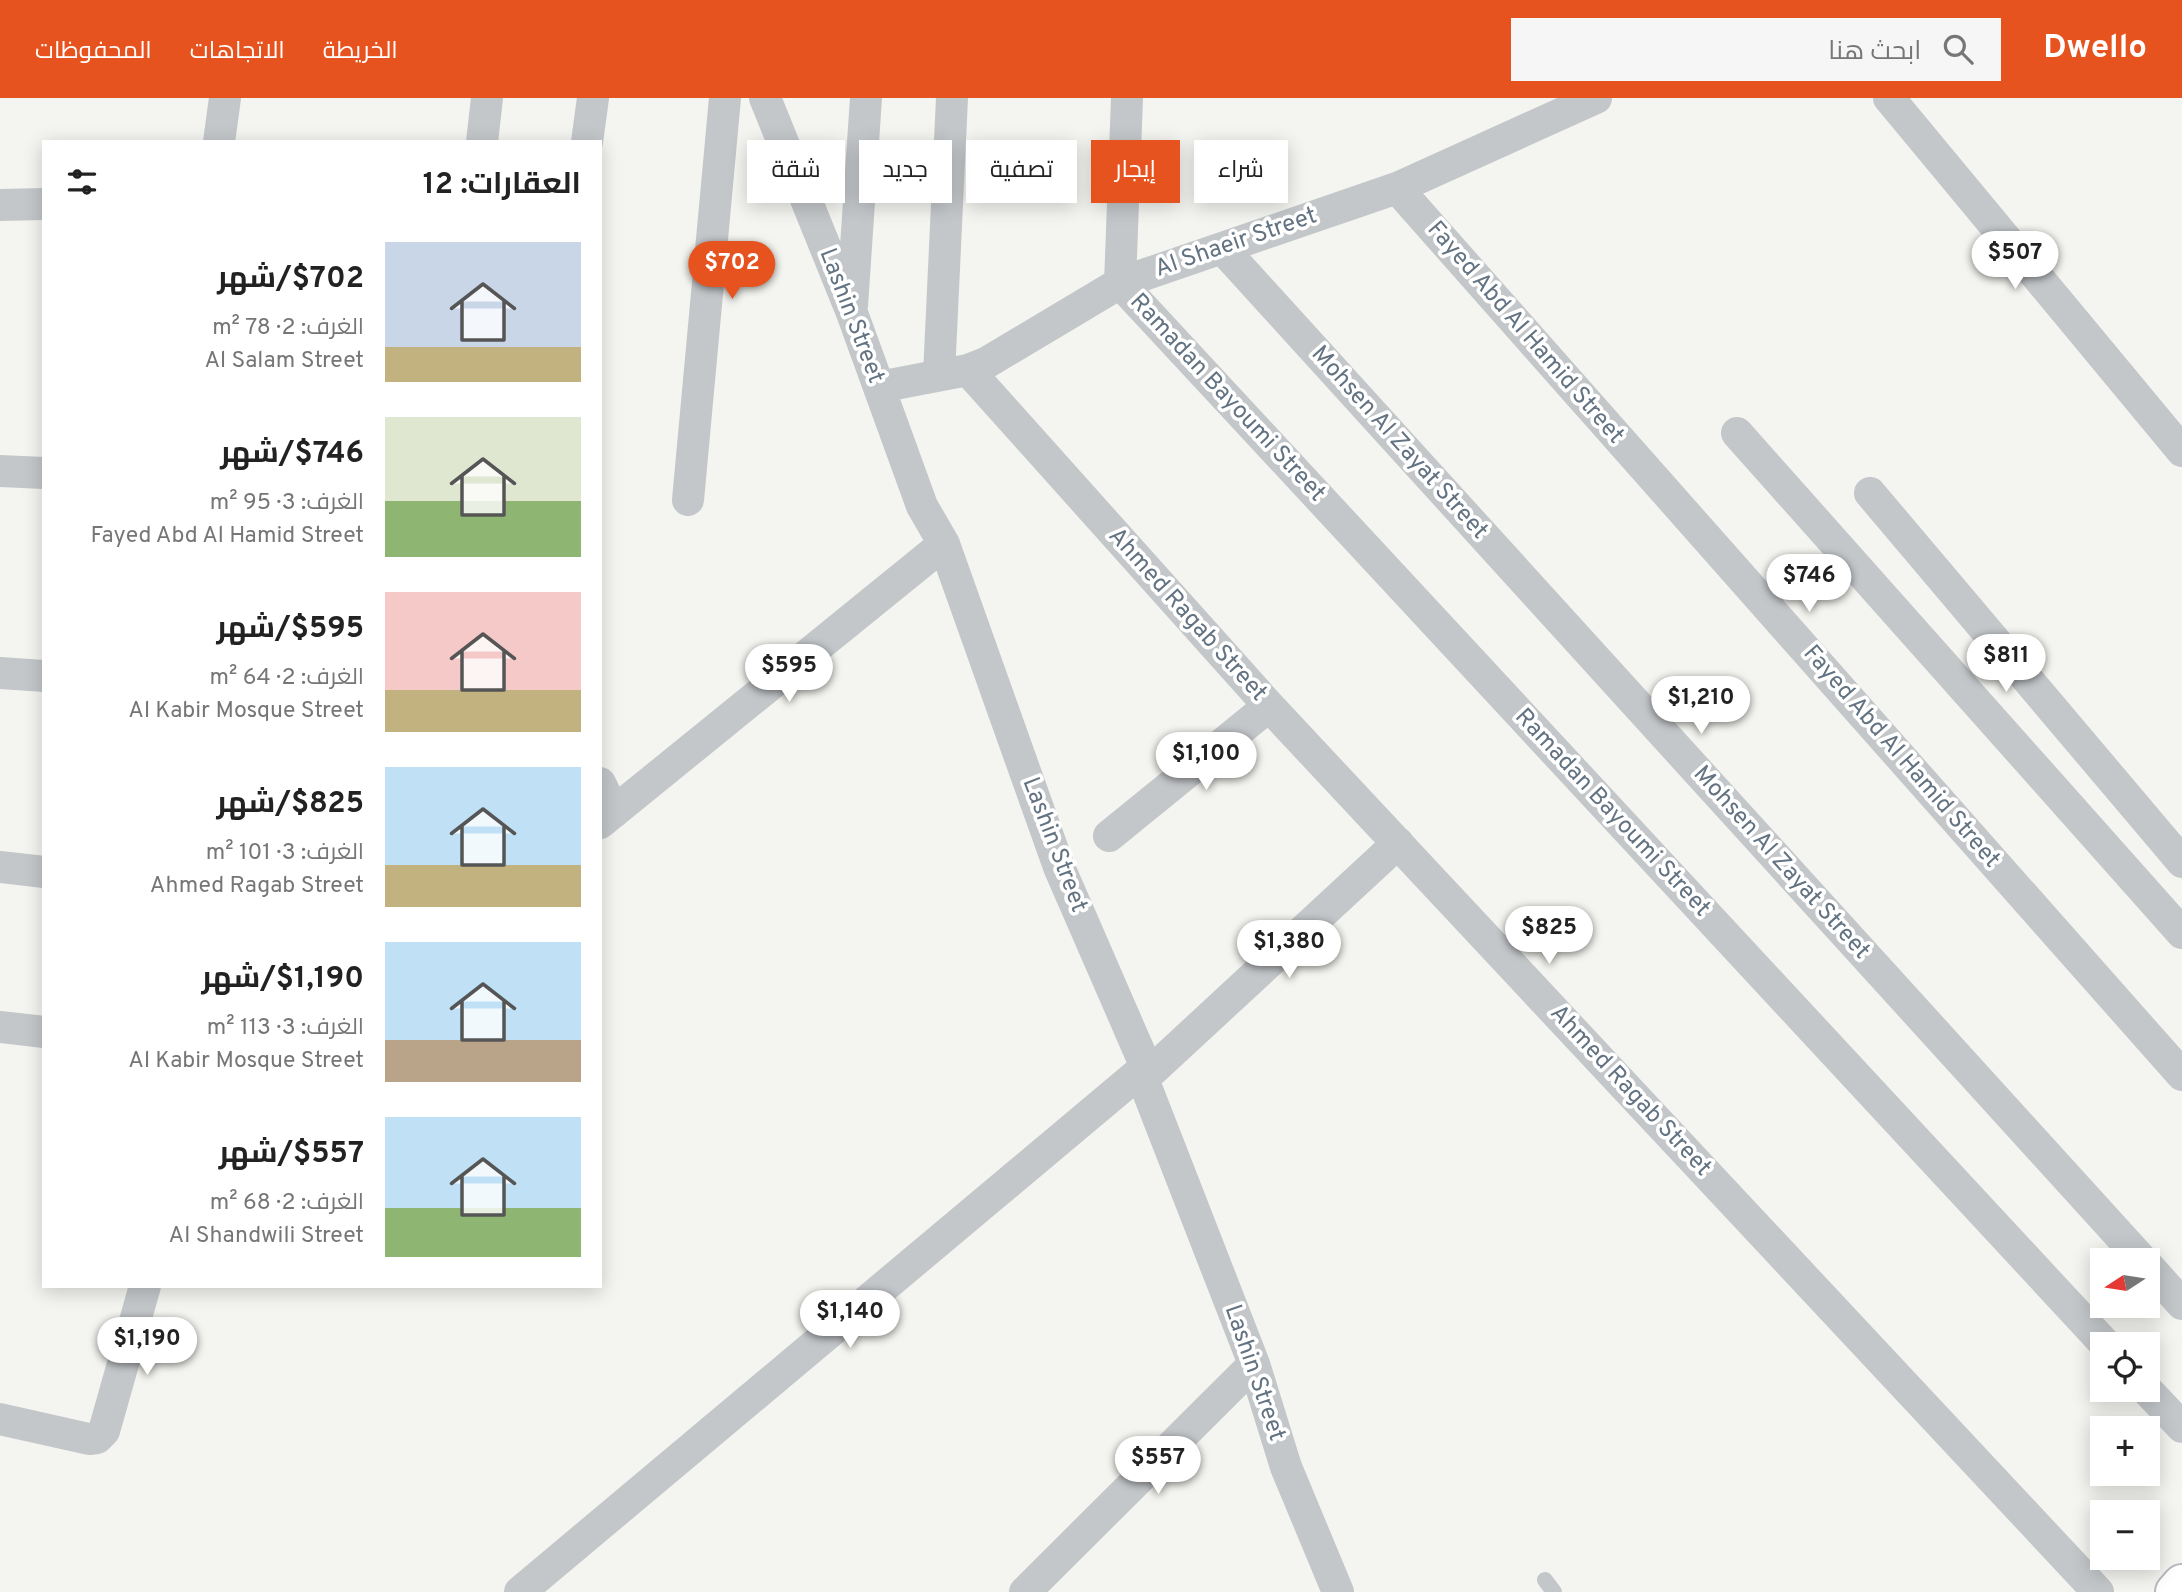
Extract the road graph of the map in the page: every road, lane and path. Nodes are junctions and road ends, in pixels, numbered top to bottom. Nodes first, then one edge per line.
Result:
1 (225, 98) edge
2 (487, 98) edge
3 (593, 98) edge
4 (725, 98) edge
5 (765, 98) edge
6 (866, 98) edge
7 (952, 98) edge
8 (1127, 98) edge
9 (1596, 98) edge
10 (1889, 98) edge
11 (219, 140) edge
12 (482, 140) edge
13 (587, 140) edge
14 (1397, 188) junction
15 (42, 204) edge
16 (0, 205) edge
17 (1222, 248) junction
18 (1120, 283) junction
19 (852, 313) junction
20 (953, 372) junction
21 (879, 387) junction
22 (1737, 433) dead end
23 (2182, 451) edge
24 (0, 471) edge
25 (42, 473) edge
26 (1870, 493) dead end
27 (688, 500) dead end
28 (944, 544) junction
29 (0, 673) edge
30 (42, 676) edge
31 (1269, 706) junction
32 (602, 793) edge
33 (607, 817) edge
34 (1109, 836) dead end
35 (1398, 843) junction
36 (2182, 862) edge
37 (0, 867) edge
38 (42, 872) edge
39 (2182, 933) edge
40 (0, 1027) edge
41 (42, 1032) edge
42 (1145, 1073) junction
43 (2182, 1075) edge
44 (2131, 1248) edge
45 (2160, 1279) edge
46 (144, 1288) edge
47 (2182, 1304) edge
48 (2094, 1332) edge
49 (1254, 1364) junction
50 (2158, 1402) edge
51 (0, 1419) edge
52 (2182, 1427) edge
53 (2182, 1584) edge
54 (520, 1592) edge
55 (1025, 1592) edge
56 (1338, 1592) edge
57 (2098, 1592) edge
58 (2175, 1592) edge

1 - 11 street
2 - 12 street
3 - 13 street
4 - 27 street
5 - 19 street, Lashin Street
6 - 19 street
7 - 20 street
8 - 18 street
9 - 14 street, Al Shaeir Street
10 - 23 street
14 - 17 street, Al Shaeir Street
14 - 43 street, Fayed Abd Al Hamid Street
15 - 16 street
17 - 18 street, Al Shaeir Street
17 - 44 street, Mohsen Al Zayat Street
18 - 20 street, Al Shaeir Street
18 - 48 street, Ramadan Bayoumi Street
19 - 21 street, Lashin Street
20 - 21 street, Al Shaeir Street
20 - 31 street, Ahmed Ragab Street
21 - 28 street, Lashin Street
22 - 39 street
24 - 25 street
26 - 36 street
28 - 33 street
28 - 42 street, Lashin Street
29 - 30 street
31 - 34 street
31 - 35 street, Ahmed Ragab Street
32 - 33 street
35 - 42 street
35 - 57 street, Ahmed Ragab Street
37 - 38 street
40 - 41 street
42 - 49 street, Lashin Street
42 - 54 street
45 - 47 street
46 - 51 street
49 - 55 street
49 - 56 street, Lashin Street
50 - 52 street
53 - 58 main road

